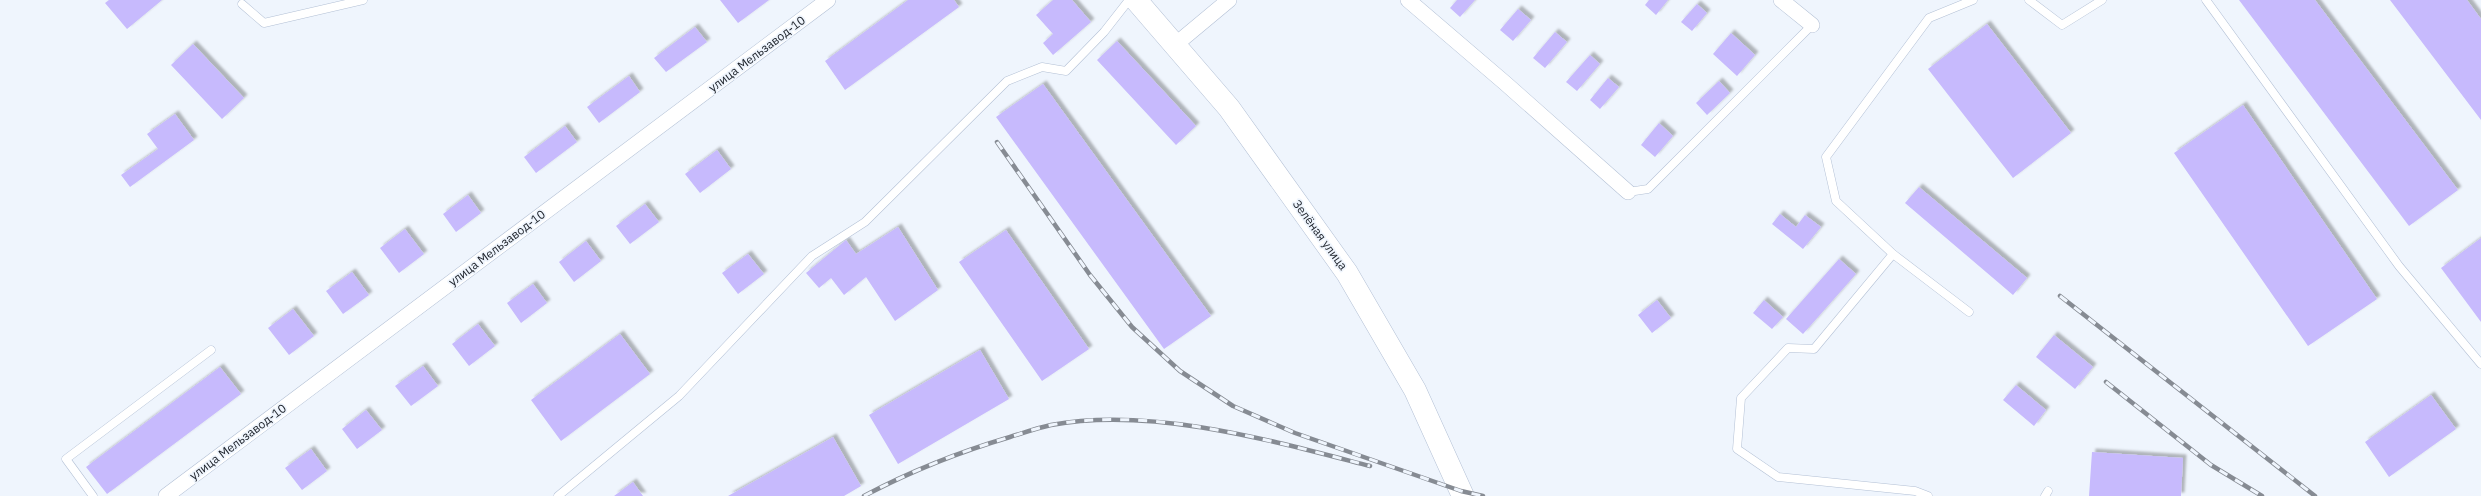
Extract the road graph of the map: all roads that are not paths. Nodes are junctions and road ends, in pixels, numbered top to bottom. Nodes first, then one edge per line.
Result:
1 (363, 0) edge
2 (828, 0) edge
3 (1129, 0) edge
4 (1136, 0) edge
5 (1229, 0) edge
6 (1408, 0) edge
7 (1781, 0) edge
8 (1973, 0) edge
9 (2029, 0) edge
10 (2102, 0) edge
11 (2206, 0) edge
12 (242, 4) dead end
13 (1812, 25) joint
14 (1175, 45) junction
15 (1628, 192) joint
16 (1894, 254) junction
17 (1969, 312) dead end
18 (211, 350) dead end
19 (2481, 364) edge
20 (93, 496) edge
21 (166, 496) edge
22 (558, 496) edge
23 (1463, 496) edge
24 (1928, 496) edge

1 - 12 lane
2 - 21 street, улица Мельзавод-10
3 - 22 lane
4 - 14 street, Зелёная улица
5 - 14 street
6 - 15 street
7 - 13 street
8 - 16 lane
9 - 10 lane
11 - 19 lane
13 - 15 lane
14 - 23 street, Зелёная улица
16 - 17 lane
16 - 24 lane
18 - 20 lane

